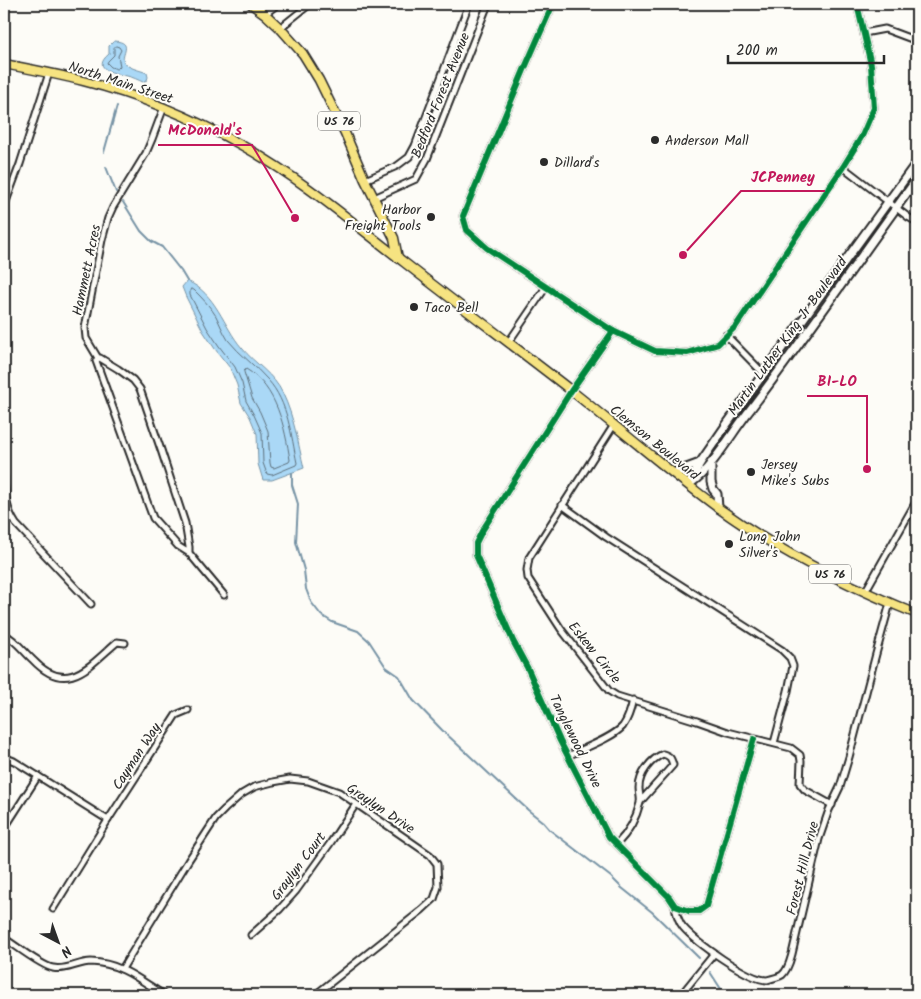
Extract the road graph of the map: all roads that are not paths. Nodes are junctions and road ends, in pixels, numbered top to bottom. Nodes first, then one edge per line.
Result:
1 (250, 4) edge
2 (278, 4) edge
3 (310, 4) edge
4 (469, 4) edge
5 (488, 4) edge
6 (553, 4) edge
7 (857, 4) edge
8 (265, 14) junction
9 (280, 28) junction
10 (864, 34) junction
11 (917, 41) edge
12 (4, 64) edge
13 (49, 73) junction
14 (164, 108) junction
15 (917, 162) edge
16 (843, 167) junction
17 (917, 179) edge
18 (365, 180) junction
19 (374, 198) junction
20 (889, 202) junction
21 (4, 207) edge
22 (896, 208) junction
23 (917, 222) edge
24 (398, 258) junction
25 (546, 287) junction
26 (613, 331) junction
27 (726, 336) junction
28 (508, 343) junction
29 (98, 358) junction
30 (764, 374) junction
31 (571, 391) junction
32 (614, 426) junction
33 (712, 462) junction
34 (700, 463) junction
35 (673, 472) junction
36 (4, 477) edge
37 (688, 485) junction
38 (4, 492) edge
39 (917, 500) edge
40 (562, 506) junction
41 (718, 508) junction
42 (189, 553) junction
43 (865, 592) junction
44 (224, 595) dead end
45 (890, 603) junction
46 (91, 604) dead end
47 (917, 614) edge
48 (4, 634) edge
49 (125, 643) dead end
50 (633, 700) junction
51 (188, 710) dead end
52 (754, 740) junction
53 (774, 743) junction
54 (568, 756) junction
55 (4, 757) edge
56 (38, 776) junction
57 (640, 802) junction
58 (356, 804) junction
59 (832, 805) junction
60 (108, 820) junction
61 (4, 829) edge
62 (616, 844) junction
63 (675, 906) junction
64 (53, 909) dead end
65 (251, 935) dead end
66 (4, 938) edge
67 (714, 954) junction
68 (122, 968) junction
69 (164, 995) edge
70 (315, 995) edge
71 (689, 995) edge

1 - 8 main road, US 76
2 - 8 street
3 - 9 street
4 - 18 street, Bedford Forest Avenue
5 - 19 street, Bedford Forest Avenue
6 - 25 street
7 - 10 street
8 - 9 main road, US 76
9 - 18 main road, US 76
10 - 11 street
10 - 16 street
12 - 13 main road, North Main Street
13 - 14 main road, North Main Street
13 - 21 street
14 - 24 main road, North Main Street
14 - 29 street, Hammett Acres
15 - 20 street, Martin Luther King Jr Boulevard
16 - 20 street
16 - 27 street
17 - 22 street, Martin Luther King Jr Boulevard
18 - 19 main road, US 76
19 - 24 main road, US 76
20 - 22 street
20 - 30 street, Martin Luther King Jr Boulevard
22 - 23 street
22 - 33 street, Martin Luther King Jr Boulevard
24 - 28 main road, Clemson Boulevard / US 76
25 - 26 street
25 - 28 street
26 - 27 street
26 - 31 street, Tanglewood Drive
27 - 30 street
28 - 31 main road, Clemson Boulevard / US 76
29 - 42 street, Hammett Acres
29 - 42 street
30 - 34 street, Martin Luther King Jr Boulevard
31 - 32 main road, Clemson Boulevard / US 76
31 - 54 street, Tanglewood Drive
32 - 35 main road, Clemson Boulevard / US 76
32 - 40 street, Eskew Circle
33 - 37 street, Martin Luther King Jr Boulevard
33 - 41 street
34 - 35 street
34 - 37 street, Martin Luther King Jr Boulevard
35 - 37 main road, Clemson Boulevard / US 76
36 - 38 street
37 - 41 main road, Clemson Boulevard / US 76
38 - 46 street
39 - 43 street
40 - 50 street, Eskew Circle
40 - 53 street
41 - 43 main road, Clemson Boulevard / US 76
42 - 44 street, Hammett Acres
43 - 45 main road, Clemson Boulevard / US 76
45 - 47 main road, Clemson Boulevard / US 76
45 - 59 street, Forest Hill Drive
48 - 49 street
50 - 52 street, Eskew Circle
50 - 54 street
51 - 60 street, Cayman Way
52 - 53 street, Eskew Circle
52 - 63 street
53 - 59 street, Eskew Circle
54 - 62 street, Tanglewood Drive
55 - 56 street
56 - 60 street
56 - 61 street
57 - 57 street
57 - 62 street
58 - 65 street, Graylyn Court
58 - 68 street, Graylyn Drive
58 - 70 street, Graylyn Drive
59 - 67 street, Forest Hill Drive
60 - 64 street, Cayman Way
62 - 63 street, Tanglewood Drive
63 - 67 street, Forest Hill Drive
66 - 68 street
67 - 71 street
68 - 69 street

